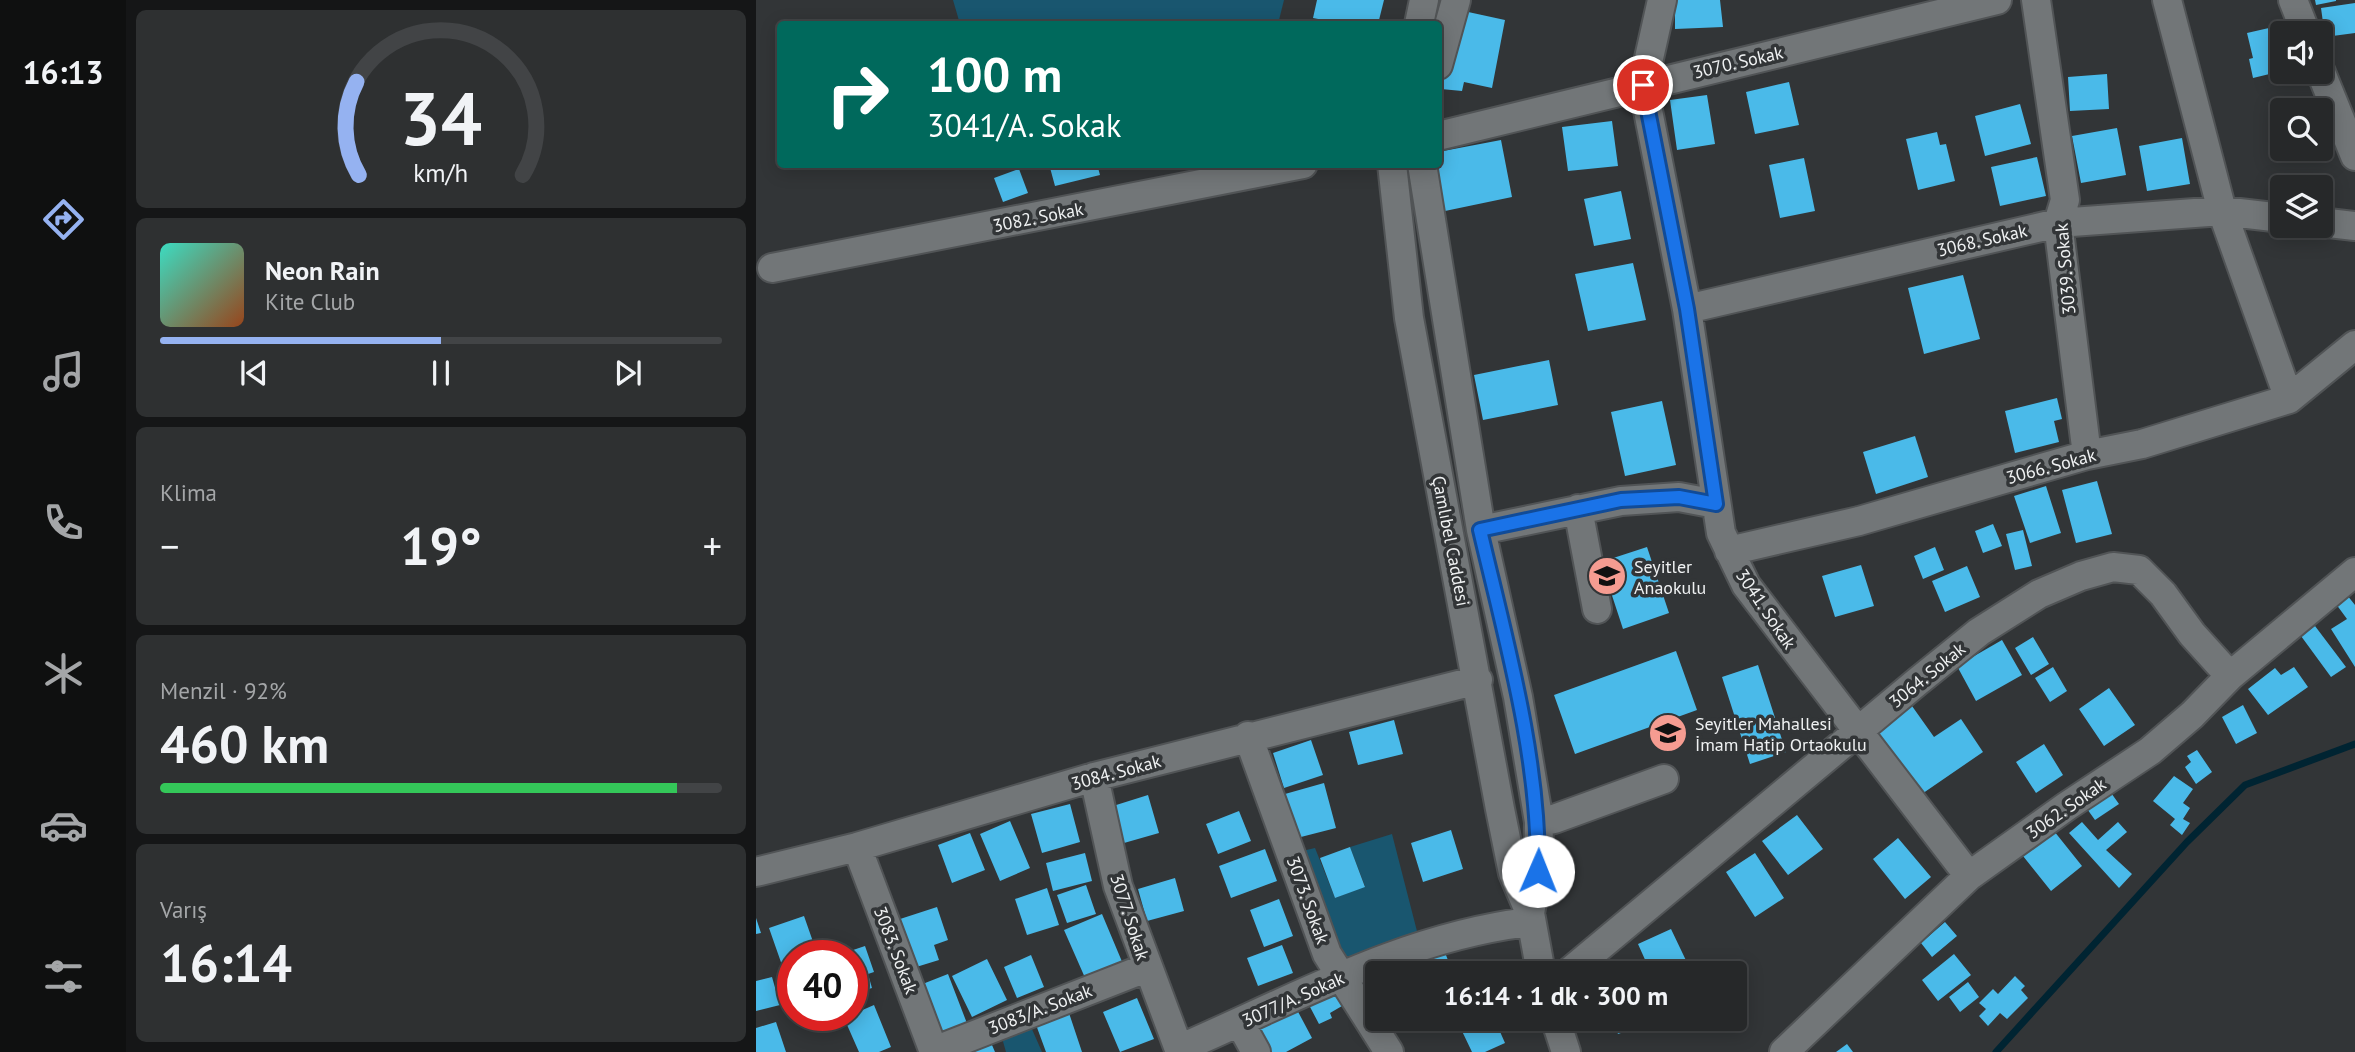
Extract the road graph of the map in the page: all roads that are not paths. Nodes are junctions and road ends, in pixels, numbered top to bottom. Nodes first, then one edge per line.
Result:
1 (1424, 0) edge
2 (1455, 0) edge
3 (1662, 0) edge
4 (1997, 0) edge
5 (2036, 0) edge
6 (2167, 0) edge
7 (2293, 0) edge
8 (1420, 21) edge
9 (2301, 21) edge
10 (1442, 50) edge
11 (2326, 84) edge
12 (1643, 85) junction
13 (1442, 135) edge
14 (2355, 156) edge
15 (1283, 168) edge
16 (1392, 168) edge
17 (1423, 168) edge
18 (2222, 211) junction
19 (2270, 217) edge
20 (2058, 223) junction
21 (2333, 223) edge
22 (2355, 226) edge
23 (772, 268) dead end
24 (1687, 309) junction
25 (2355, 345) edge
26 (2289, 399) junction
27 (2087, 455) junction
28 (1716, 504) junction
29 (1578, 509) junction
30 (1480, 530) junction
31 (1729, 551) junction
32 (2355, 572) edge
33 (1597, 608) dead end
34 (2230, 676) junction
35 (1478, 680) junction
36 (1857, 734) junction
37 (1248, 736) junction
38 (1094, 777) junction
39 (1664, 779) dead end
40 (1539, 822) junction
41 (857, 847) junction
42 (756, 872) edge
43 (1969, 876) junction
44 (1530, 918) junction
45 (1539, 961) edge
46 (1583, 961) edge
47 (1146, 968) junction
48 (1340, 976) junction
49 (1240, 1023) junction
50 (1559, 1031) edge
51 (1180, 1050) edge
52 (934, 1051) edge
53 (1256, 1052) edge
54 (1389, 1052) edge
55 (1566, 1052) edge
56 (1784, 1052) edge

1 - 8 street
2 - 10 street
3 - 12 street, 3041. Sokak
4 - 12 street, 3070. Sokak
5 - 20 street, 3039. Sokak
6 - 18 street
7 - 9 street
11 - 14 street
12 - 13 street, 3070. Sokak
12 - 24 street, 3041. Sokak
15 - 23 street, 3082. Sokak
16 - 35 street, Çamlıbel Caddesi
17 - 30 street, Çamlıbel Caddesi
18 - 19 street, 3068. Sokak
18 - 20 street, 3068. Sokak
18 - 26 street
20 - 24 street, 3068. Sokak
20 - 27 street, 3039. Sokak
21 - 22 street
24 - 28 street, 3041. Sokak
25 - 26 street, 3066. Sokak
26 - 27 street, 3066. Sokak
27 - 31 street, 3066. Sokak
28 - 29 street
28 - 31 street, 3041. Sokak
29 - 30 street
29 - 33 street
30 - 40 street, Çamlıbel Caddesi
31 - 36 street, 3041. Sokak
32 - 34 street, 3062. Sokak
34 - 36 street, 3064. Sokak
34 - 43 street, 3062. Sokak
35 - 37 street, 3084. Sokak
35 - 44 street, Çamlıbel Caddesi
36 - 43 street, 3041. Sokak
36 - 46 street, 3064. Sokak
37 - 38 street, 3084. Sokak
37 - 48 street, 3073. Sokak
38 - 41 street, 3084. Sokak
38 - 47 street, 3077. Sokak
39 - 40 street
40 - 44 street, Çamlıbel Caddesi
41 - 42 street, 3084. Sokak
41 - 52 street, 3083. Sokak
43 - 56 street, 3062. Sokak
44 - 45 street, Çamlıbel Caddesi
44 - 48 street, 3077/A. Sokak
47 - 51 street, 3077. Sokak
47 - 52 street, 3083/A. Sokak
48 - 49 street, 3077/A. Sokak
48 - 54 street, 3073. Sokak
49 - 51 street, 3077/A. Sokak
49 - 53 street
50 - 55 street

